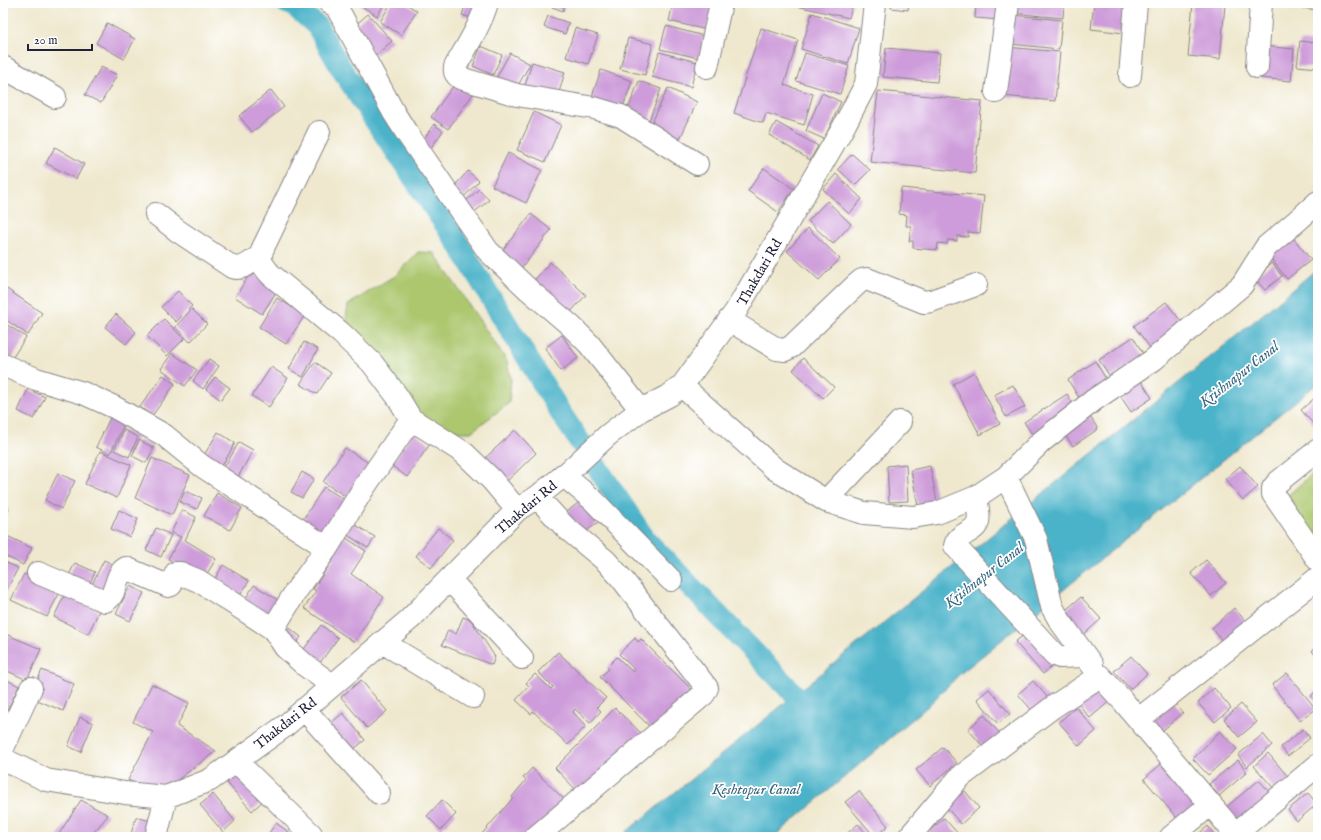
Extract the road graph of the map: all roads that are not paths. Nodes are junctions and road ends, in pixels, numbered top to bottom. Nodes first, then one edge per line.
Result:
1 (330, 3) edge
2 (487, 3) edge
3 (722, 3) edge
4 (875, 3) edge
5 (1008, 3) edge
6 (1136, 3) edge
7 (1261, 3) edge
8 (1257, 66) dead end
9 (3, 67) edge
10 (707, 67) dead end
11 (1130, 76) dead end
12 (996, 92) dead end
13 (55, 97) dead end
14 (319, 132) dead end
15 (697, 164) dead end
16 (1318, 202) edge
17 (156, 214) dead end
18 (260, 256) junction
19 (976, 285) dead end
20 (729, 320) junction
21 (3, 365) edge
22 (682, 386) junction
23 (641, 410) junction
24 (411, 419) junction
25 (900, 422) dead end
26 (1318, 450) edge
27 (566, 474) junction
28 (1006, 477) junction
29 (537, 497) junction
30 (976, 497) junction
31 (826, 501) junction
32 (517, 510) junction
33 (327, 548) junction
34 (1318, 560) edge
35 (38, 573) dead end
36 (1318, 578) edge
37 (449, 579) junction
38 (671, 580) dead end
39 (272, 629) junction
40 (382, 642) junction
41 (1085, 656) junction
42 (522, 658) dead end
43 (1100, 676) junction
44 (332, 685) junction
45 (31, 688) dead end
46 (473, 697) dead end
47 (304, 709) junction
48 (1139, 719) junction
49 (3, 748) edge
50 (3, 759) edge
51 (236, 761) junction
52 (1318, 765) edge
53 (379, 793) dead end
54 (166, 797) junction
55 (1211, 804) junction
56 (311, 834) dead end
57 (1237, 835) edge
58 (156, 837) edge
59 (536, 837) edge
60 (909, 837) edge
61 (1171, 837) edge

1 - 23 street
2 - 15 street
3 - 10 street
4 - 20 street, Thakdari Rd
5 - 12 street
6 - 11 street
7 - 8 street
9 - 13 street
14 - 18 street
16 - 28 street
17 - 18 street
18 - 24 street
19 - 20 street
20 - 22 street, Thakdari Rd
21 - 33 street
22 - 23 street, Thakdari Rd
22 - 31 street
23 - 27 street, Thakdari Rd
24 - 32 street
24 - 33 street
25 - 31 street
26 - 34 street
27 - 29 street, Thakdari Rd
27 - 38 street
28 - 30 street
28 - 41 street
29 - 32 street, Thakdari Rd
29 - 59 street
30 - 31 street
30 - 41 street
32 - 37 street, Thakdari Rd
33 - 39 street
35 - 39 street
36 - 48 street
37 - 40 street, Thakdari Rd
37 - 42 street
39 - 44 street
40 - 44 street, Thakdari Rd
40 - 46 street
41 - 43 street
43 - 48 street
43 - 60 street
44 - 47 street, Thakdari Rd
45 - 49 street
47 - 51 street, Thakdari Rd
47 - 53 street
48 - 55 street
50 - 54 street, Thakdari Rd
51 - 54 street, Thakdari Rd
51 - 56 street
52 - 57 street
54 - 58 street
55 - 57 street
55 - 61 street

